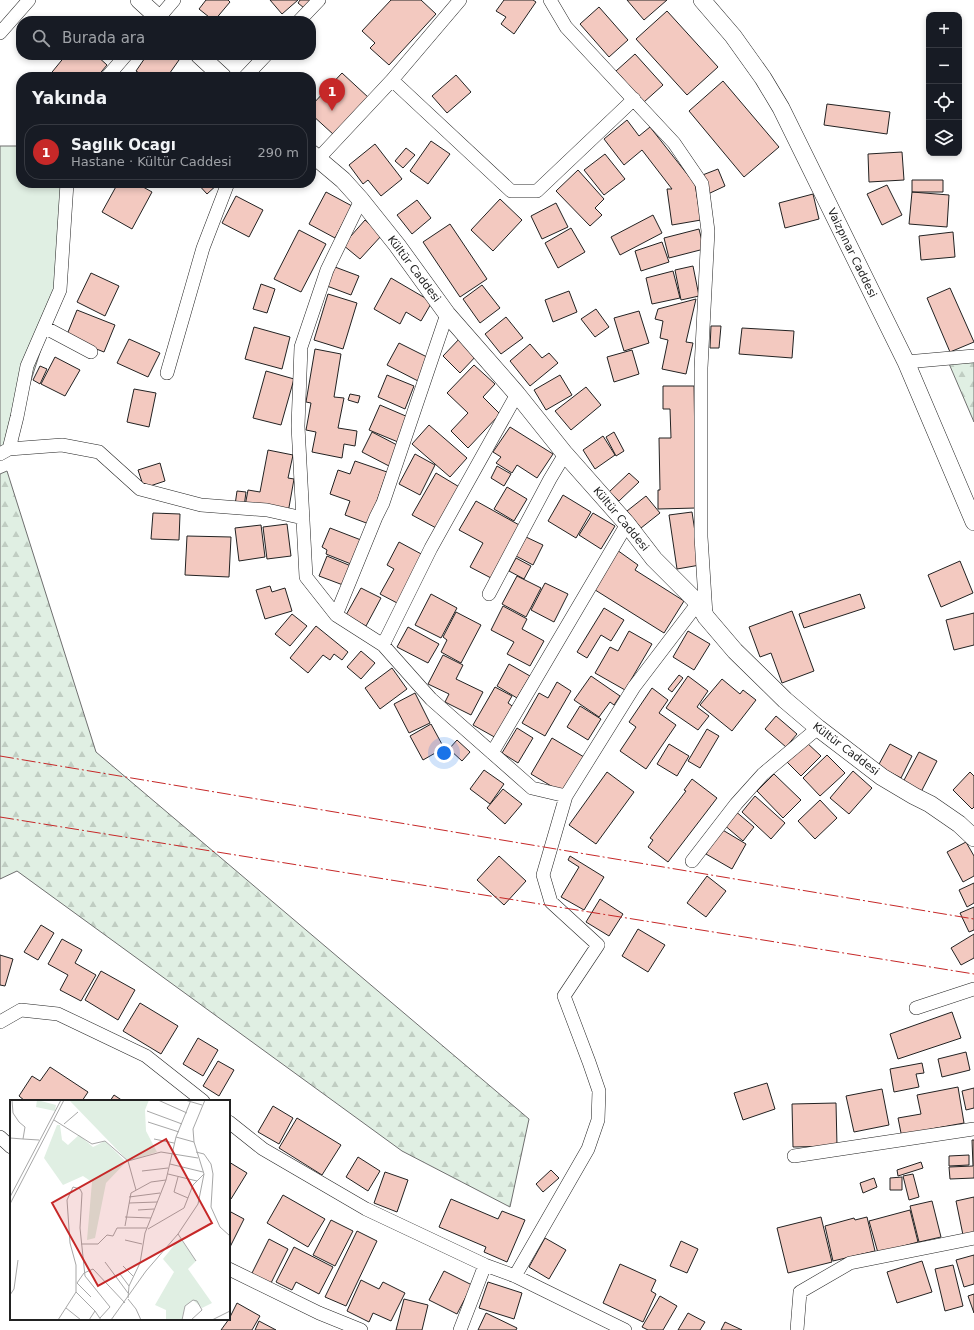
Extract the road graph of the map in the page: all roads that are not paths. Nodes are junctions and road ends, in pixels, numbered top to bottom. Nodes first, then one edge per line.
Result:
1 (29, 0) edge
2 (139, 0) edge
3 (174, 0) edge
4 (319, 0) edge
5 (460, 0) edge
6 (550, 0) edge
7 (702, 0) edge
8 (155, 16) edge
9 (162, 16) edge
10 (304, 16) edge
11 (0, 33) edge
12 (122, 60) edge
13 (204, 60) edge
14 (261, 60) edge
15 (111, 72) edge
16 (218, 72) edge
17 (250, 72) edge
18 (392, 80) junction
19 (634, 99) junction
20 (316, 155) edge
21 (316, 157) edge
22 (67, 188) edge
23 (226, 188) edge
24 (362, 200) junction
25 (448, 314) junction
26 (44, 327) junction
27 (91, 352) dead end
28 (974, 356) edge
29 (906, 362) junction
30 (167, 373) dead end
31 (517, 394) junction
32 (4, 452) edge
33 (565, 454) junction
34 (303, 518) junction
35 (974, 522) edge
36 (627, 524) junction
37 (489, 594) dead end
38 (702, 610) junction
39 (336, 616) junction
40 (383, 645) junction
41 (818, 728) junction
42 (492, 753) junction
43 (566, 796) junction
44 (974, 838) edge
45 (692, 860) dead end
46 (974, 989) edge
47 (916, 1008) dead end
48 (0, 1022) edge
49 (202, 1100) edge
50 (230, 1123) edge
51 (974, 1129) edge
52 (0, 1137) edge
53 (10, 1146) edge
54 (794, 1156) dead end
55 (974, 1238) edge
56 (485, 1265) junction
57 (230, 1269) edge
58 (514, 1276) junction
59 (361, 1330) edge
60 (460, 1330) edge
61 (625, 1330) edge
62 (797, 1330) edge

1 - 11 street
2 - 8 street
3 - 9 street
4 - 10 street
5 - 18 street
6 - 19 street
7 - 29 street, Vaizpınar Caddesi
12 - 15 street
13 - 16 street
14 - 17 street
18 - 19 street
18 - 20 street
19 - 38 street
21 - 24 street, Kültür Caddesi
22 - 26 street
23 - 30 street
24 - 25 street, Kültür Caddesi
24 - 34 street
25 - 31 street, Kültür Caddesi
25 - 39 street
26 - 27 street
26 - 32 street
28 - 29 street
29 - 35 street, Vaizpınar Caddesi
31 - 33 street, Kültür Caddesi
31 - 40 street
32 - 34 street
33 - 36 street, Kültür Caddesi
33 - 37 street
34 - 39 street
36 - 38 street, Kültür Caddesi
36 - 42 street
38 - 41 street, Kültür Caddesi
38 - 43 street
39 - 40 street
40 - 42 street
41 - 44 street, Kültür Caddesi
41 - 45 street
42 - 43 street
43 - 58 street
46 - 47 street
48 - 49 street
50 - 56 street
51 - 54 street
52 - 53 street
55 - 62 street
56 - 58 street
56 - 60 street
57 - 59 street
58 - 61 street

